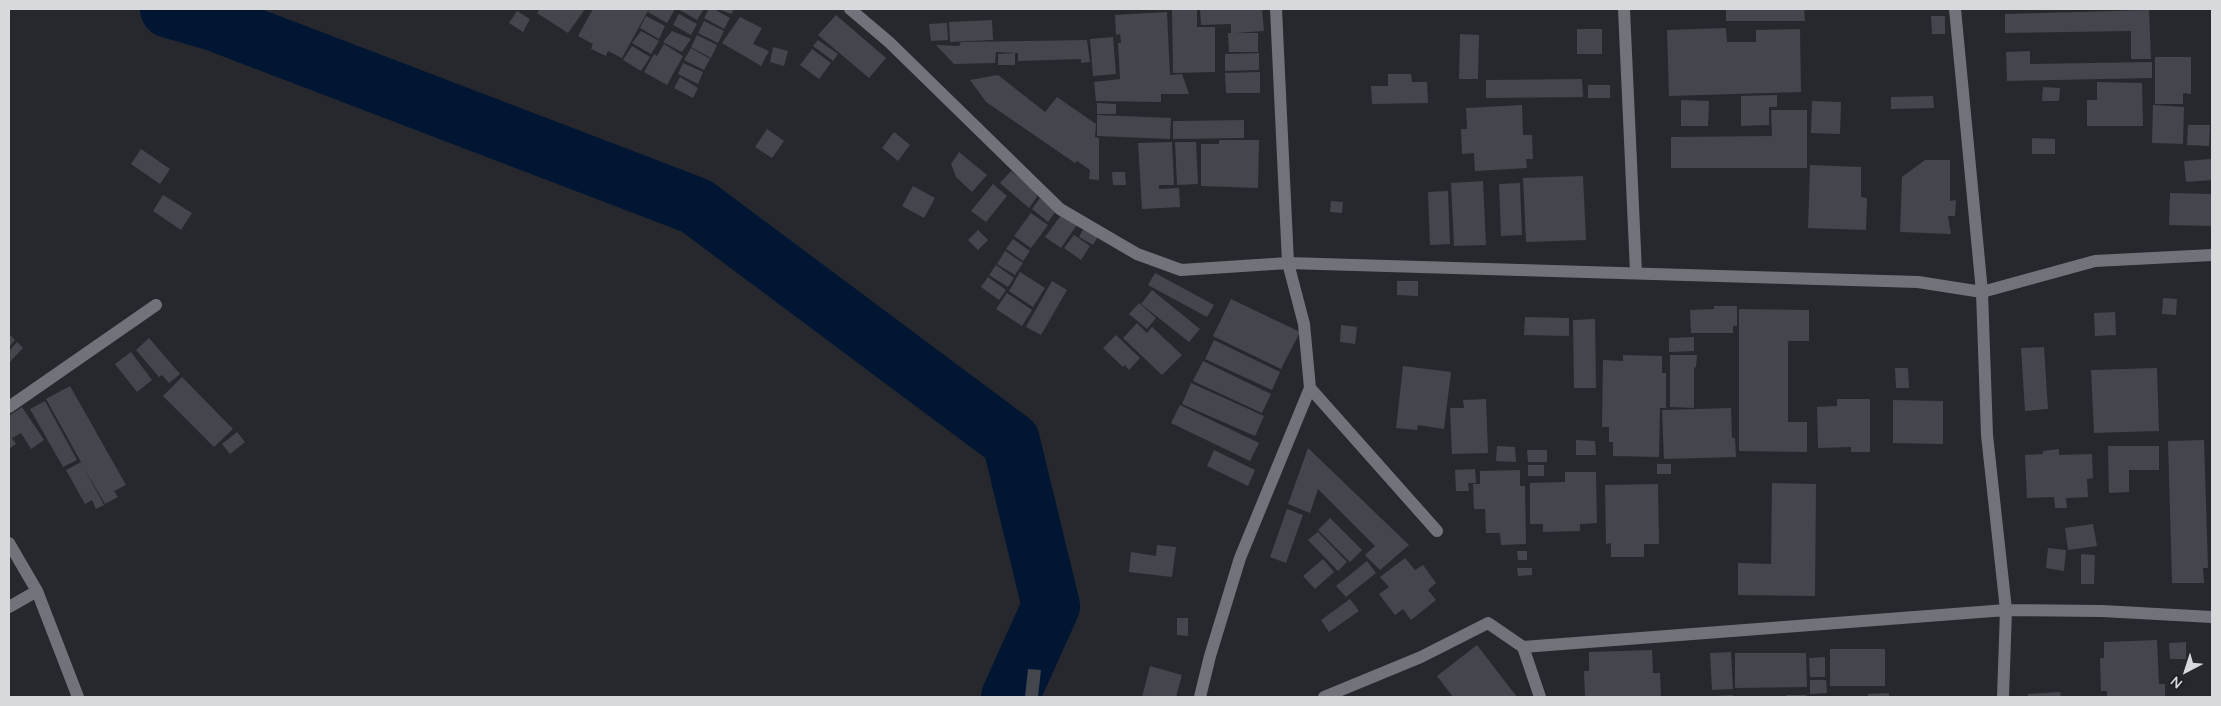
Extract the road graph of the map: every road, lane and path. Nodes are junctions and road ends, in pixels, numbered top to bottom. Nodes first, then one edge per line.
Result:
1 (850, 9) edge
2 (1276, 9) edge
3 (1624, 9) edge
4 (1955, 9) edge
5 (2212, 255) edge
6 (1288, 263) junction
7 (1636, 272) junction
8 (1982, 292) junction
9 (156, 306) dead end
10 (1310, 388) junction
11 (9, 407) edge
12 (1437, 531) dead end
13 (9, 543) edge
14 (37, 591) junction
15 (9, 607) edge
16 (2006, 610) junction
17 (2212, 618) edge
18 (1523, 648) junction
19 (78, 697) edge
20 (1200, 697) edge
21 (1324, 697) edge
22 (1540, 697) edge
23 (2003, 697) edge

1 - 6 street
2 - 6 street
3 - 7 street
4 - 8 street
5 - 8 street
6 - 7 street
6 - 10 street
7 - 8 street
8 - 16 street
9 - 11 street
10 - 12 street
10 - 20 street
13 - 14 street
14 - 15 street
14 - 19 street
16 - 17 street
16 - 18 street
16 - 23 street
18 - 21 street
18 - 22 street

